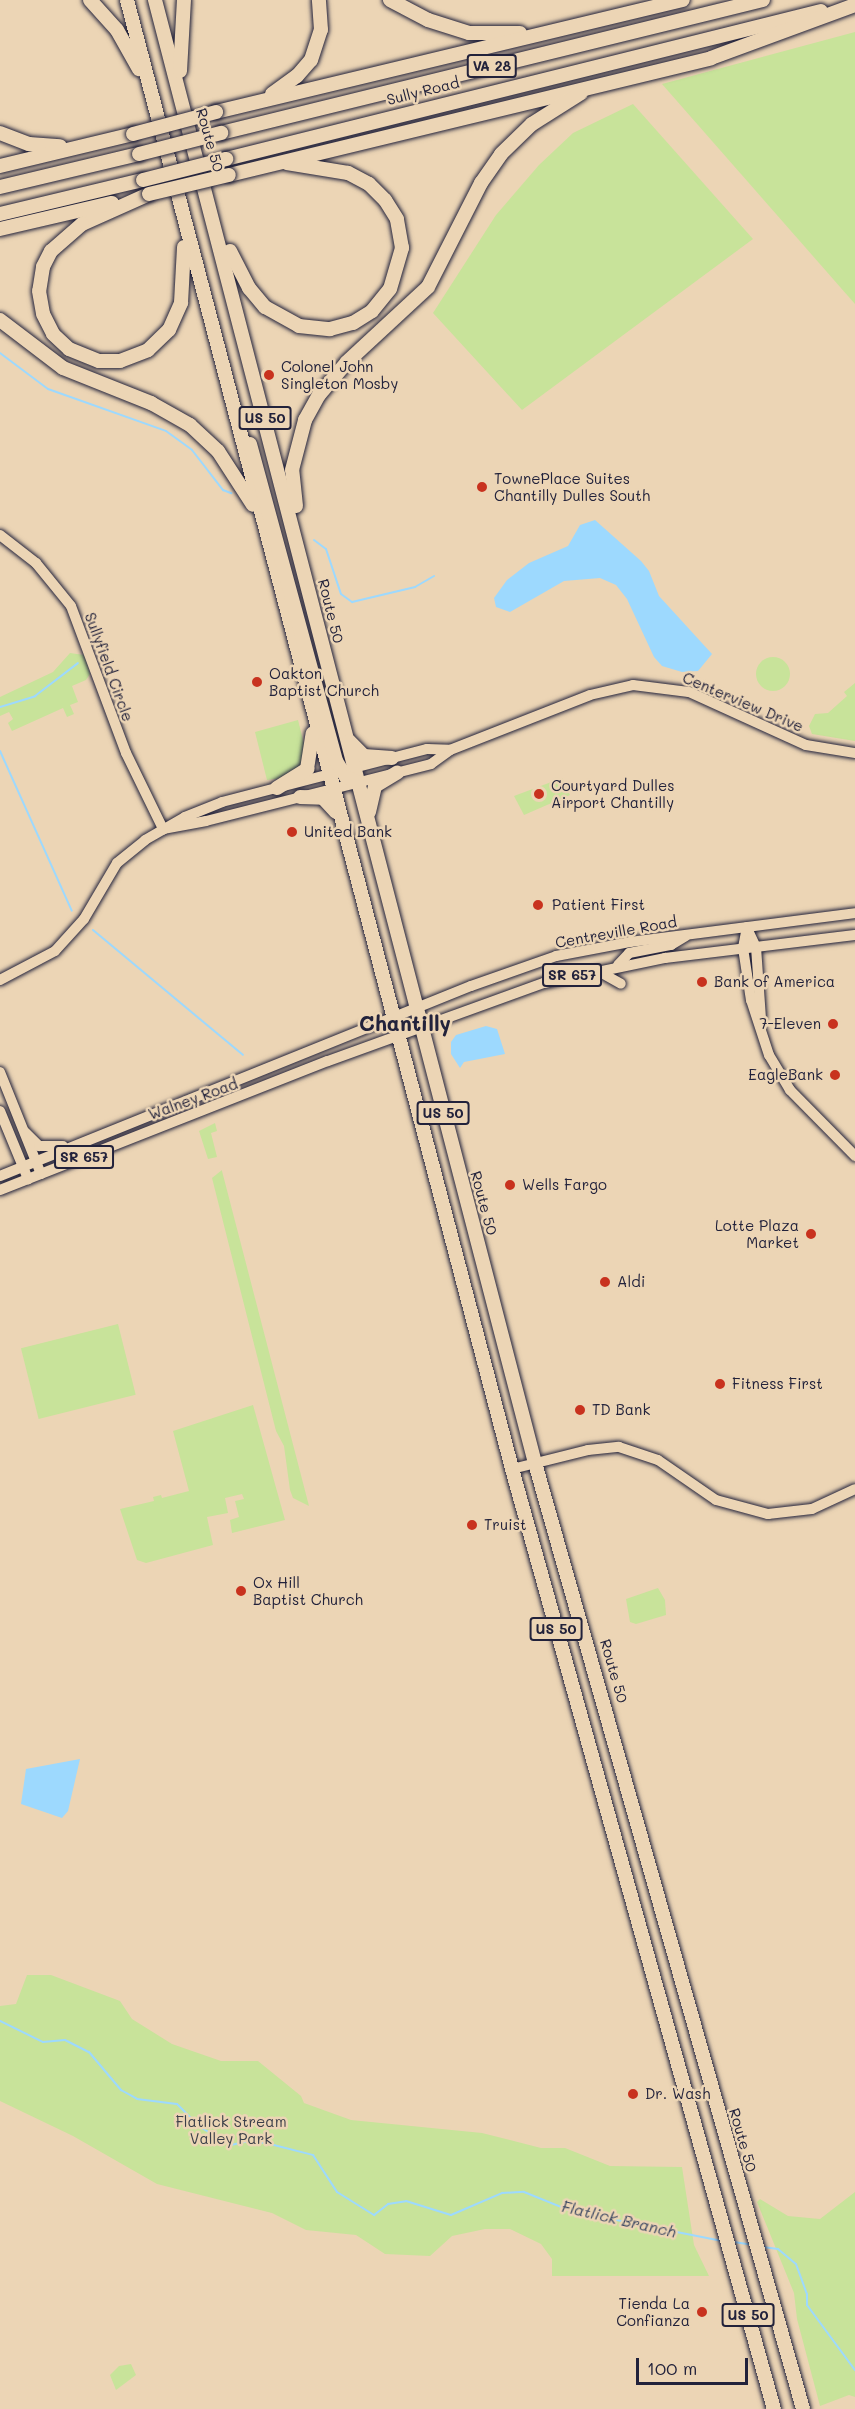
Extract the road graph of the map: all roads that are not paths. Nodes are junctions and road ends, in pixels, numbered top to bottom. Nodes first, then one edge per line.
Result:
1 (90, 0) edge
2 (127, 0) edge
3 (155, 0) edge
4 (184, 0) edge
5 (319, 0) edge
6 (390, 0) edge
7 (683, 0) edge
8 (763, 0) edge
9 (855, 4) edge
10 (558, 30) junction
11 (593, 86) junction
12 (257, 102) junction
13 (183, 106) junction
14 (157, 116) junction
15 (0, 133) edge
16 (107, 140) junction
17 (0, 166) edge
18 (249, 169) junction
19 (0, 188) edge
20 (149, 194) junction
21 (211, 207) junction
22 (180, 209) junction
23 (0, 214) edge
24 (0, 229) edge
25 (0, 320) edge
26 (229, 392) junction
27 (263, 525) junction
28 (0, 535) edge
29 (309, 591) junction
30 (314, 716) junction
31 (344, 731) junction
32 (450, 750) junction
33 (855, 753) edge
34 (392, 758) junction
35 (397, 774) junction
36 (343, 778) junction
37 (278, 788) junction
38 (300, 797) junction
39 (340, 820) junction
40 (163, 828) junction
41 (369, 829) junction
42 (855, 913) edge
43 (747, 927) junction
44 (688, 934) junction
45 (855, 935) edge
46 (756, 947) junction
47 (743, 948) junction
48 (618, 965) junction
49 (595, 970) junction
50 (0, 980) edge
51 (621, 984) dead end
52 (416, 1009) junction
53 (391, 1018) junction
54 (421, 1027) junction
55 (761, 1031) junction
56 (396, 1036) junction
57 (0, 1072) edge
58 (0, 1111) edge
59 (25, 1132) junction
60 (72, 1145) junction
61 (855, 1156) edge
62 (36, 1161) junction
63 (23, 1167) junction
64 (41, 1174) junction
65 (0, 1176) edge
66 (28, 1179) junction
67 (0, 1191) edge
68 (535, 1463) junction
69 (512, 1469) junction
70 (855, 1490) edge
71 (774, 2409) edge
72 (803, 2409) edge

1 - 14 highway
2 - 14 highway, Route 50 / US 50
3 - 13 highway, Route 50 / US 50
4 - 13 highway
5 - 12 highway
6 - 10 highway
7 - 10 highway
8 - 19 highway, Sully Road / VA 28, bridge
9 - 11 highway
9 - 23 highway, Sully Road / VA 28, bridge
10 - 12 highway
11 - 18 highway
11 - 29 highway
12 - 16 highway, bridge
13 - 21 highway, Route 50 / US 50
14 - 22 highway, Route 50 / US 50
15 - 16 highway
16 - 17 highway
18 - 20 highway, bridge
18 - 21 highway
20 - 22 highway
20 - 24 highway
21 - 29 highway, Route 50 / US 50
22 - 26 highway, Route 50 / US 50
25 - 27 highway
26 - 27 highway, Route 50 / US 50
26 - 36 highway
27 - 30 highway, Route 50 / US 50
28 - 40 street, Sullyfield Circle
29 - 31 highway, Route 50 / US 50
30 - 36 highway, Route 50 / US 50
30 - 37 highway
31 - 34 highway
31 - 36 highway, Route 50 / US 50
32 - 33 street, Centerview Drive
32 - 34 street, Centerview Drive
32 - 35 street, Centerview Drive
34 - 36 street, Centerview Drive
35 - 36 street, Centerview Drive
35 - 41 highway
36 - 37 street
36 - 38 street
36 - 39 highway, Route 50 / US 50
36 - 41 highway, Route 50 / US 50
37 - 40 street
38 - 39 highway
38 - 40 street
39 - 53 highway, Route 50 / US 50
40 - 50 street
41 - 52 highway, Route 50 / US 50
42 - 43 street, Centreville Road / SR 657
43 - 44 street, Centreville Road / SR 657
43 - 46 street
43 - 47 street
44 - 48 street
44 - 52 street, Centreville Road / SR 657
45 - 46 street, SR 657
46 - 47 street, SR 657
46 - 55 street
47 - 48 street, SR 657
47 - 55 street
48 - 49 street, SR 657
49 - 51 street
49 - 54 street, SR 657
52 - 53 street, Centreville Road / SR 657
52 - 54 highway, Route 50 / US 50
53 - 56 highway, Route 50 / US 50
53 - 60 street, Walney Road / SR 657
54 - 56 street, SR 657
54 - 68 highway, Route 50 / US 50
55 - 61 street
56 - 64 street, Walney Road / SR 657
56 - 69 highway, Route 50 / US 50
57 - 59 street
58 - 63 street
59 - 60 street
59 - 62 street
60 - 62 street, Walney Road / SR 657
62 - 63 street, Walney Road / SR 657
62 - 64 street
63 - 65 street, Walney Road / SR 657
63 - 66 street
64 - 66 street, Walney Road / SR 657
66 - 67 street, Walney Road / SR 657
68 - 69 street
68 - 70 street
68 - 72 highway, Route 50 / US 50
69 - 71 highway, Route 50 / US 50

